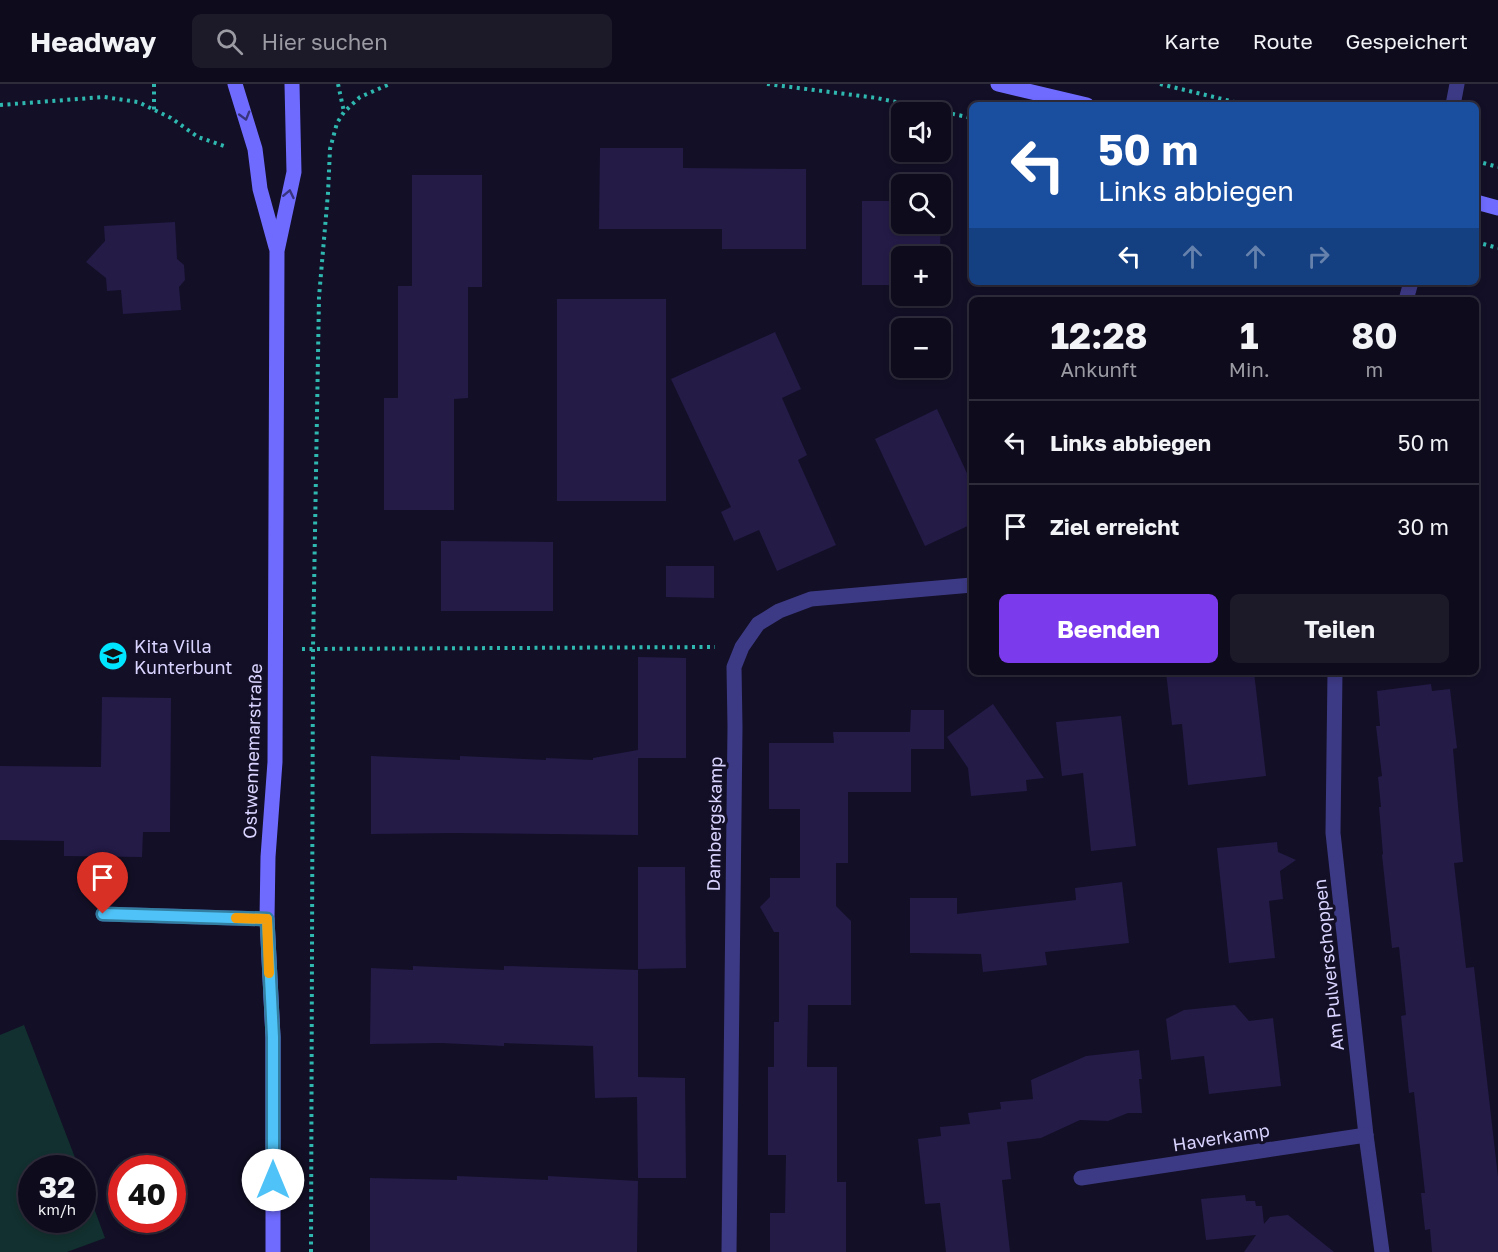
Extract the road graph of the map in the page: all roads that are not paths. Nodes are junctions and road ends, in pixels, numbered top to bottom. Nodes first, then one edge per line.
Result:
1 (235, 84) edge
2 (292, 84) edge
3 (998, 84) edge
4 (1457, 84) edge
5 (1074, 102) edge
6 (1454, 102) edge
7 (1479, 203) edge
8 (1498, 208) edge
9 (277, 251) junction
10 (969, 585) edge
11 (1335, 675) edge
12 (103, 914) dead end
13 (267, 919) junction
14 (1366, 1135) junction
15 (1081, 1178) dead end
16 (273, 1252) edge
17 (729, 1252) edge
18 (1382, 1252) edge

1 -> 9 street, Ostwennemarstraße
9 -> 2 street, Ostwennemarstraße
3 - 5 street
4 - 6 street
7 - 8 street
9 - 13 street, Ostwennemarstraße
10 - 17 street, Dambergskamp
11 - 14 street, Am Pulverschoppen
12 - 13 street
13 - 16 street, Ostwennemarstraße
14 - 15 street, Haverkamp
14 - 18 street, Am Pulverschoppen

